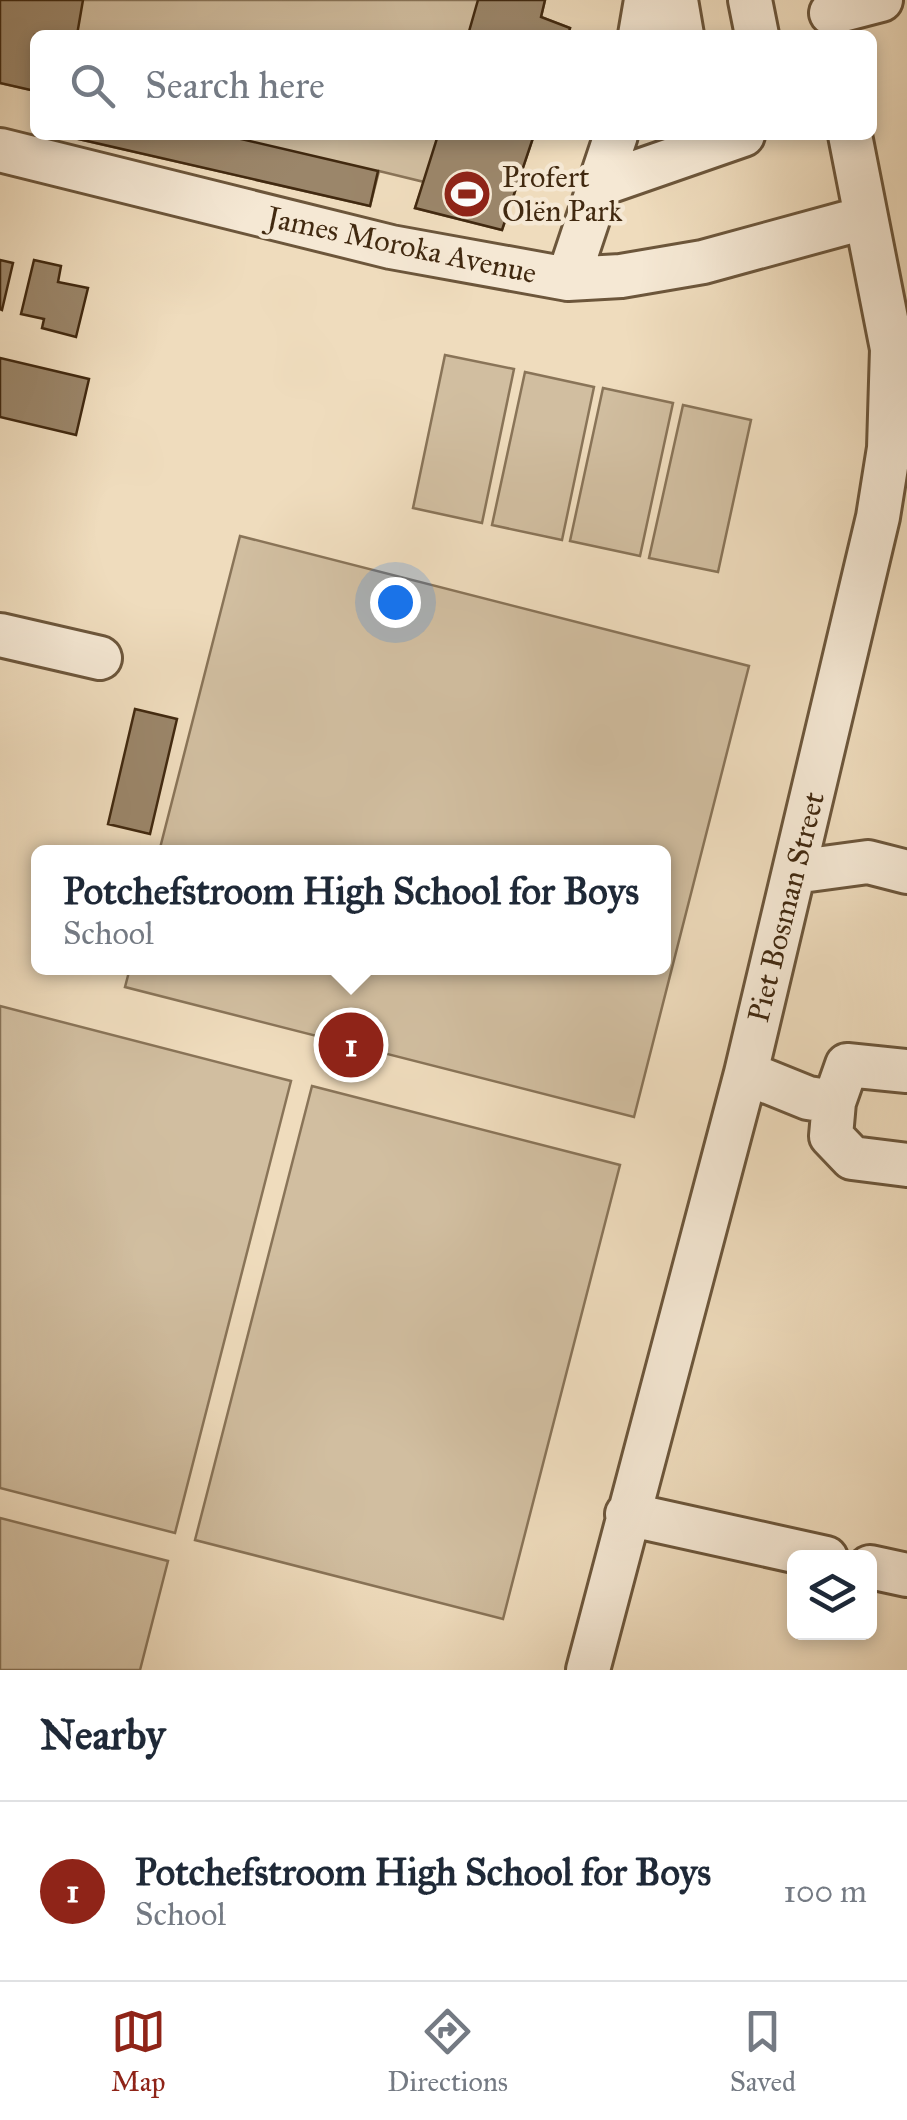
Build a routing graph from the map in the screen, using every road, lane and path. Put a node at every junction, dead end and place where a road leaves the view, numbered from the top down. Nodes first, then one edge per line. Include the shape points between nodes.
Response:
1 (646, 0) edge
2 (676, 0) edge
3 (750, 0) edge
4 (881, 0) edge
5 (831, 16) edge
6 (641, 30) edge
7 (681, 30) edge
8 (756, 30) edge
9 (614, 140) edge
10 (851, 140) edge
11 (700, 142) edge
12 (0, 150) edge
13 (599, 185) junction
14 (864, 218) junction
15 (568, 279) junction
16 (0, 635) edge
17 (100, 658) dead end
18 (794, 872) junction
19 (907, 872) edge
20 (907, 1071) edge
21 (746, 1073) junction
22 (834, 1102) junction
23 (907, 1165) edge
24 (628, 1514) junction
25 (790, 1550) edge
26 (877, 1569) edge
27 (907, 1576) edge
28 (588, 1670) edge

1 - 6 street
2 - 7 street
3 - 8 street
4 - 5 street
9 - 13 street
10 - 14 street, Piet Bosman Street
11 - 13 street
12 - 15 street, James Moroka Avenue via 391,247
13 - 15 street
14 - 15 street, James Moroka Avenue via 702,262
14 - 18 street, Piet Bosman Street via 892,349 890,448
16 - 17 street
18 - 19 street via 868,862
18 - 21 street, Piet Bosman Street
20 - 22 street via 847,1065
21 - 22 street
21 - 24 street, Piet Bosman Street
22 - 23 street via 831,1136 852,1158
24 - 25 street
24 - 28 street, Piet Bosman Street
26 - 27 street

